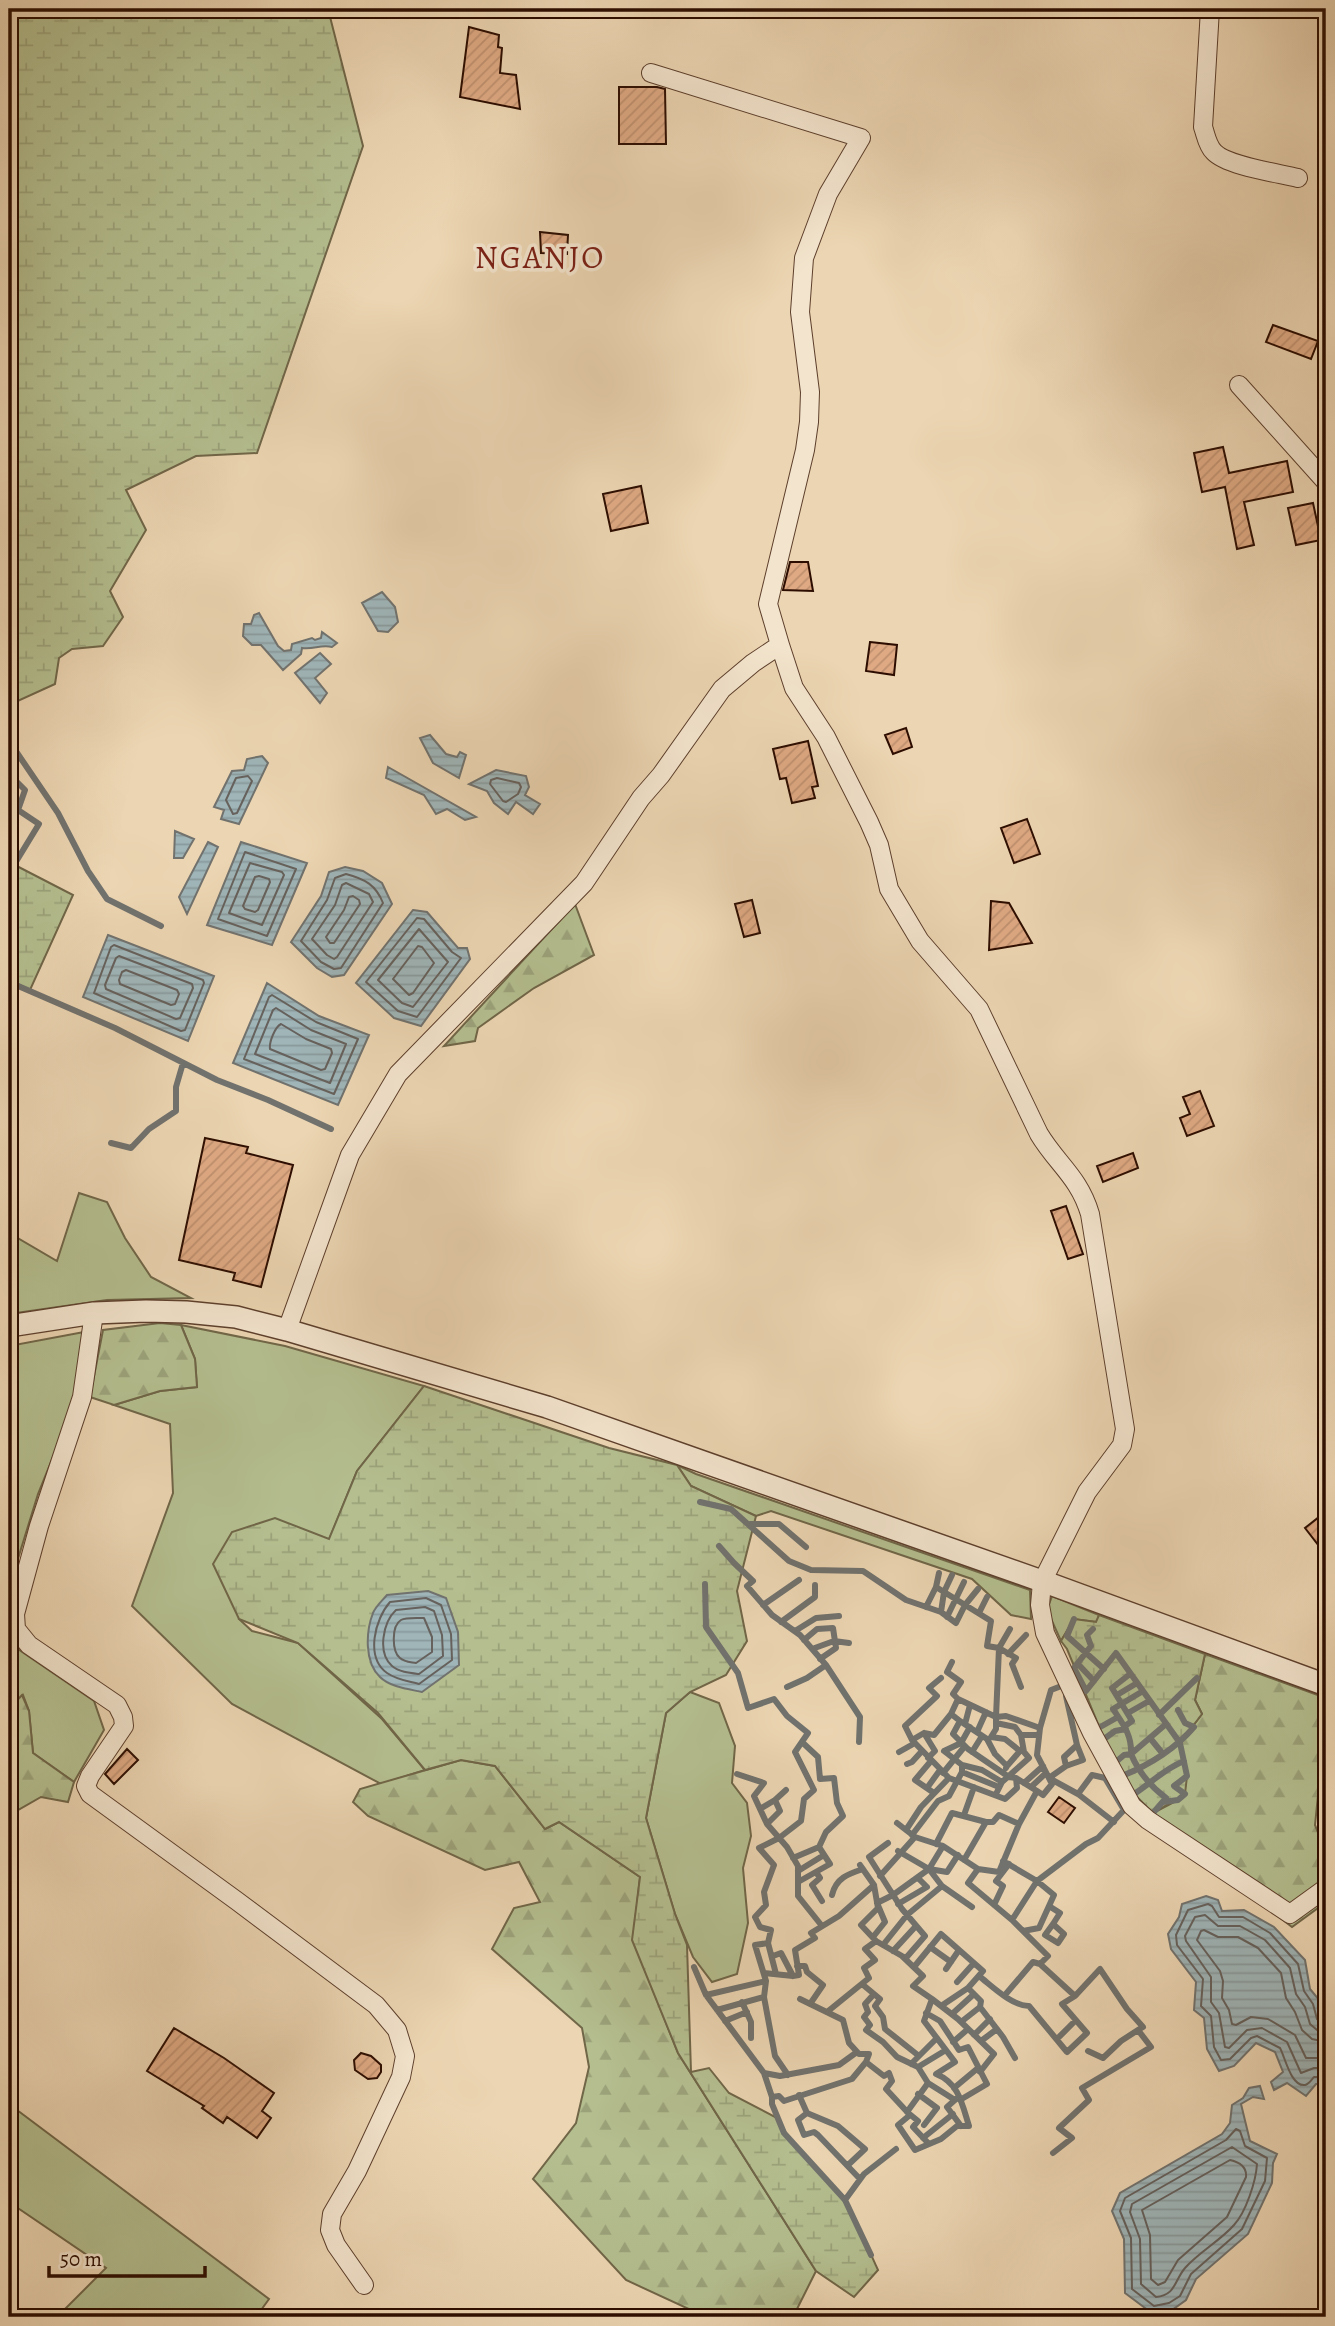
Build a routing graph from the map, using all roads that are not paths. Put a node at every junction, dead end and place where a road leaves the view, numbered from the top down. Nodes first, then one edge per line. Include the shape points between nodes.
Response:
1 (1210, 9) edge
2 (651, 73) dead end
3 (1298, 178) dead end
4 (1239, 384) dead end
5 (1326, 482) edge
6 (780, 645) junction
7 (94, 1313) junction
8 (9, 1326) edge
9 (287, 1330) junction
10 (1042, 1582) junction
11 (1326, 1685) edge
12 (1326, 1888) edge
13 (364, 2285) dead end

1 - 3 street via 1203,127 1208,143 1215,154 1231,161
2 - 6 street via 861,138 828,194 804,258 800,312 809,422 768,604
4 - 5 street
6 - 9 street via 722,689 584,883 398,1074 351,1155
6 - 10 street via 794,688 826,737 869,822 889,889 920,941 979,1009 1039,1134 1072,1174 1090,1214 1125,1439 1087,1492
7 - 8 street
7 - 9 street via 186,1312 236,1317
7 - 13 street via 82,1397 39,1526 15,1614 16,1629 29,1644 117,1705 123,1717 124,1726 90,1776 86,1786 90,1794 376,2005 397,2030 405,2056 401,2077 332,2214 330,2230 336,2245
9 - 10 street via 547,1407
10 - 11 street
10 - 12 street via 1045,1633 1132,1806 1290,1914

